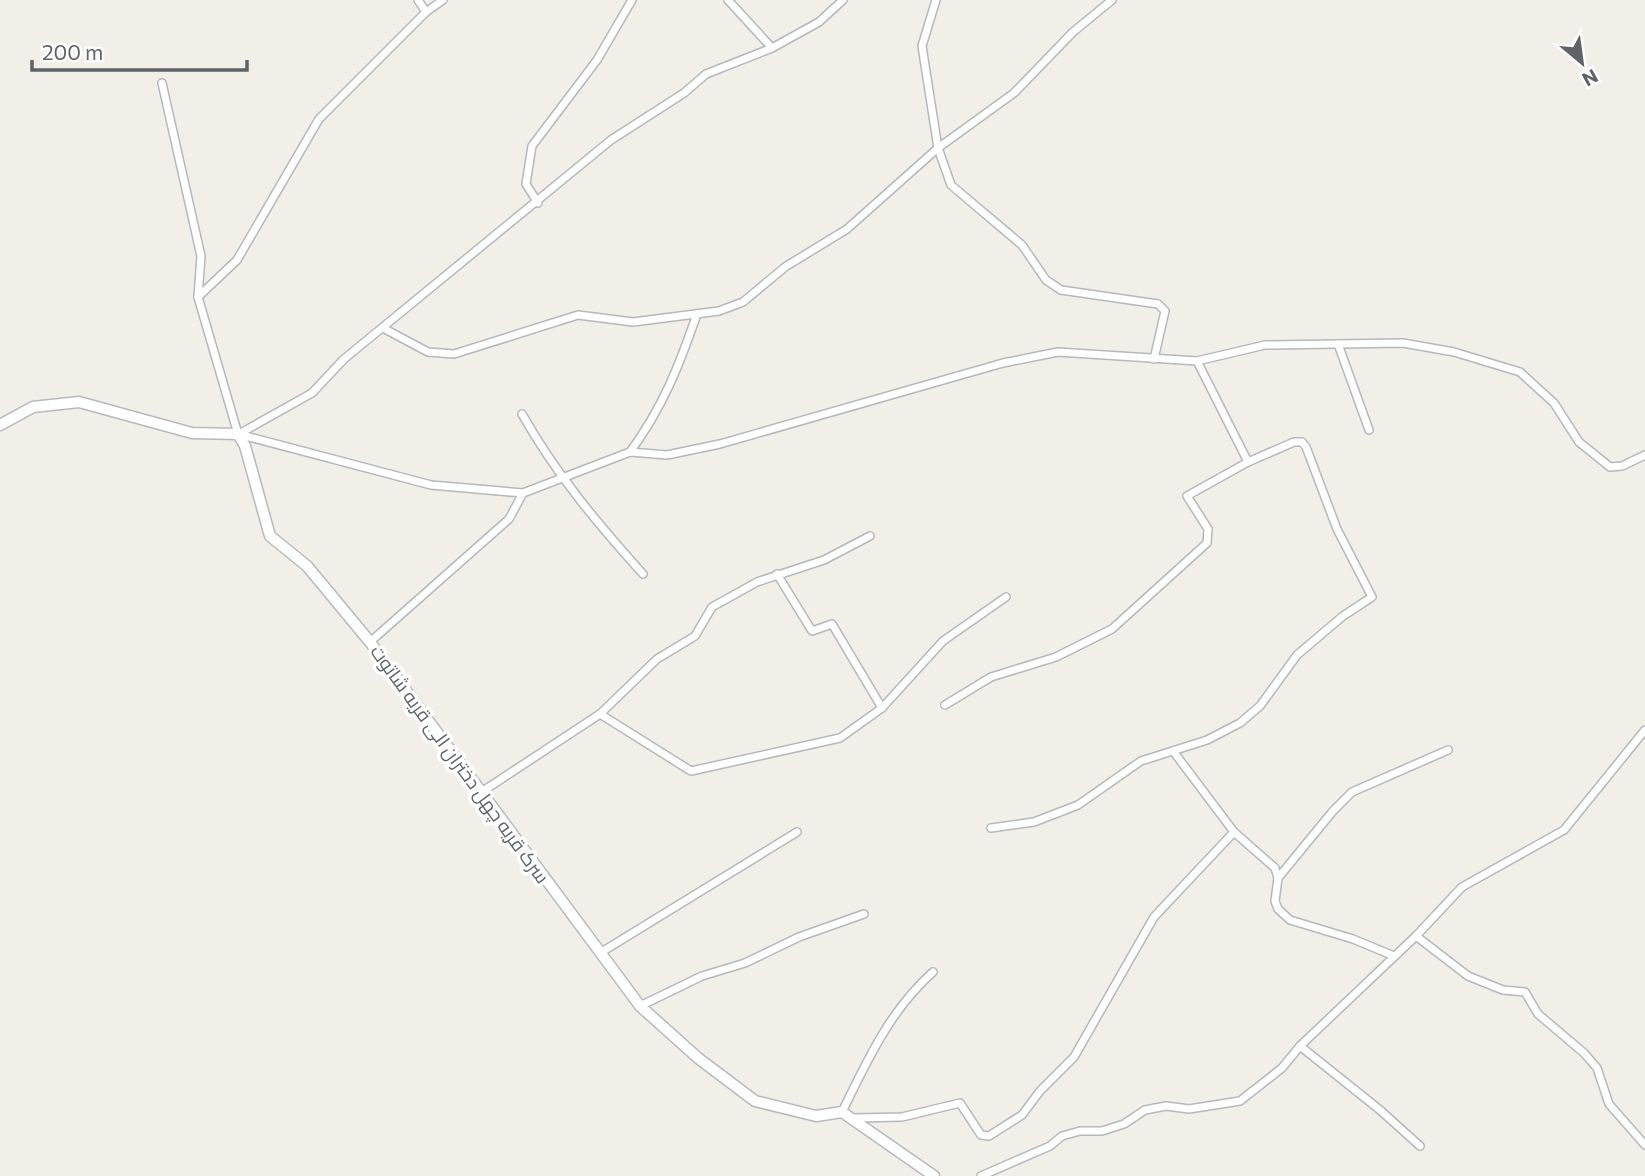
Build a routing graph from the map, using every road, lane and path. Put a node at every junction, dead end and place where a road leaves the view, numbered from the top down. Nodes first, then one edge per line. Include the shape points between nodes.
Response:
1 (418, 0) edge
2 (427, 0) edge
3 (443, 0) edge
4 (632, 0) edge
5 (727, 0) edge
6 (843, 0) edge
7 (936, 0) edge
8 (1112, 0) edge
9 (426, 12) junction
10 (772, 48) junction
11 (162, 83) dead end
12 (939, 148) junction
13 (538, 203) junction
14 (198, 297) junction
15 (697, 314) junction
16 (383, 328) junction
17 (1338, 344) junction
18 (1154, 359) junction
19 (1196, 362) junction
20 (522, 414) dead end
21 (0, 425) edge
22 (1369, 430) dead end
23 (238, 434) junction
24 (630, 452) junction
25 (1645, 455) edge
26 (1248, 462) junction
27 (561, 478) junction
28 (523, 493) junction
29 (870, 536) dead end
30 (643, 574) dead end
31 (777, 575) junction
32 (1006, 597) dead end
33 (370, 642) junction
34 (944, 705) dead end
35 (882, 708) junction
36 (600, 714) junction
37 (1645, 730) edge
38 (1448, 750) dead end
39 (1173, 751) junction
40 (483, 791) junction
41 (991, 828) dead end
42 (797, 832) dead end
43 (1234, 832) junction
44 (1278, 878) junction
45 (864, 914) dead end
46 (1416, 936) junction
47 (600, 953) junction
48 (1394, 956) junction
49 (933, 972) dead end
50 (640, 1006) junction
51 (1300, 1046) junction
52 (842, 1112) junction
53 (855, 1118) junction
54 (1645, 1145) edge
55 (1420, 1146) dead end
56 (934, 1176) edge
57 (981, 1176) edge

1 - 9 street
2 - 9 street
3 - 9 street
4 - 13 street via 597,60 532,146 526,184
5 - 10 street
6 - 10 street via 819,22
7 - 12 street via 922,46
8 - 12 street via 1073,32 1014,93
9 - 14 street via 319,119 237,260
10 - 13 street via 706,74 576,167
11 - 14 street via 201,256
12 - 15 street via 847,229 785,267 743,302
12 - 18 street via 951,185 1022,245 1046,281 1080,294 1158,304 1165,311 1165,320
13 - 16 street
14 - 23 street
15 - 16 street via 633,322 578,315 454,354 428,352
15 - 24 street via 674,382
16 - 23 street via 312,393
17 - 19 street via 1265,345
17 - 22 street
17 - 25 street via 1403,343 1454,352 1520,372 1554,403 1579,442 1610,467
18 - 19 street
18 - 24 street via 1058,352 965,373 720,444 667,455
19 - 26 street
20 - 27 street
21 - 23 street via 33,407 79,402 192,433
23 - 28 street via 431,485
23 - 33 street, سرک قریه چهل دختران الی قریه شاتوت via 270,536 307,566
24 - 27 street
26 - 34 street via 1187,496 1208,529 1207,543 1112,629 1056,657 991,677
26 - 39 street via 1302,442 1337,529 1373,597 1297,655 1259,706 1240,723
27 - 28 street
27 - 30 street
28 - 33 street via 509,519
29 - 31 street
31 - 35 street via 812,631 832,624
31 - 36 street via 712,607 695,636 657,659
32 - 35 street via 943,641
33 - 40 street, سرک قریه چهل دختران الی قریه شاتوت
35 - 36 street via 840,738 691,771
36 - 40 street
37 - 46 street via 1564,830 1462,887
38 - 44 street via 1352,792
39 - 41 street via 1141,761 1078,805 1034,822
39 - 43 street
40 - 47 street, سرک قریه چهل دختران الی قریه شاتوت
42 - 47 street
43 - 44 street via 1268,859
43 - 53 street via 1154,916 1073,1057 1022,1115 989,1136 975,1129 960,1103 902,1117
44 - 48 street via 1275,901 1290,920
45 - 50 street via 702,976
46 - 48 street
46 - 54 street via 1468,976 1503,990 1525,992 1538,1014 1597,1068 1609,1104
47 - 50 street, سرک قریه چهل دختران الی قریه شاتوت
48 - 51 street
49 - 52 street via 908,994 871,1052
50 - 52 street, سرک قریه چهل دختران الی قریه شاتوت via 755,1101 816,1116
51 - 55 street
51 - 57 street via 1282,1068 1240,1101 1145,1110 1113,1128 1062,1136 1050,1146
52 - 53 street, سرک قریه چهل دختران الی قریه شاتوت
53 - 56 street, سرک قریه چهل دختران الی قریه شاتوت

